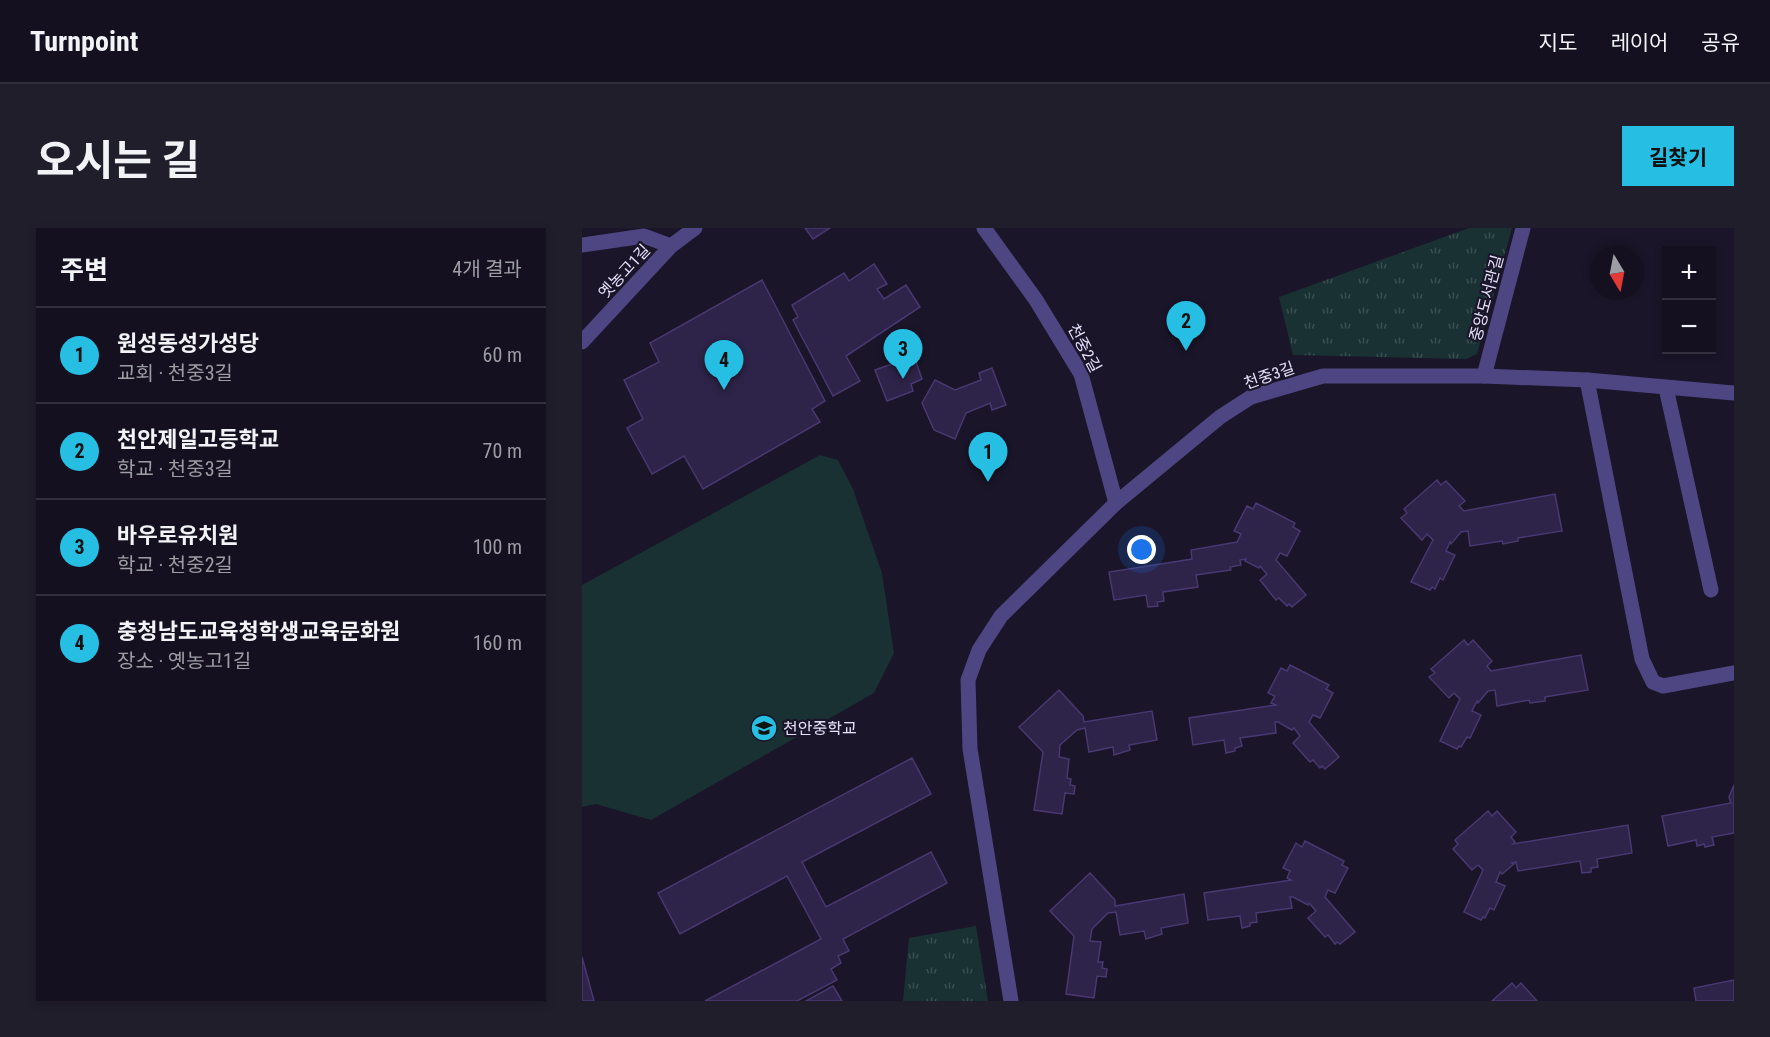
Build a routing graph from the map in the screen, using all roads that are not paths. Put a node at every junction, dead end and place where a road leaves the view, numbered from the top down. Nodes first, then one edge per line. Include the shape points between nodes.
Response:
1 (695, 228) edge
2 (984, 228) edge
3 (1523, 228) edge
4 (582, 245) edge
5 (671, 246) junction
6 (582, 342) edge
7 (1484, 376) junction
8 (1587, 380) junction
9 (1666, 388) junction
10 (1734, 393) edge
11 (1116, 504) junction
12 (1712, 590) dead end
13 (1734, 674) edge
14 (1011, 1001) edge

1 - 5 street, 옛농고1길
2 - 11 street, 천중2길 via 1036,300 1081,374
3 - 7 street, 중앙도서관길
4 - 5 street via 644,236
5 - 6 street, 옛농고1길
7 - 8 street, 천중3길
7 - 11 street, 천중3길 via 1323,376 1251,397 1220,417
8 - 9 street, 천중3길
8 - 13 street via 1642,659 1653,682 1663,686
9 - 10 street, 천중3길
9 - 12 street
11 - 14 street, 천중3길 via 1001,616 979,650 968,680 970,749

